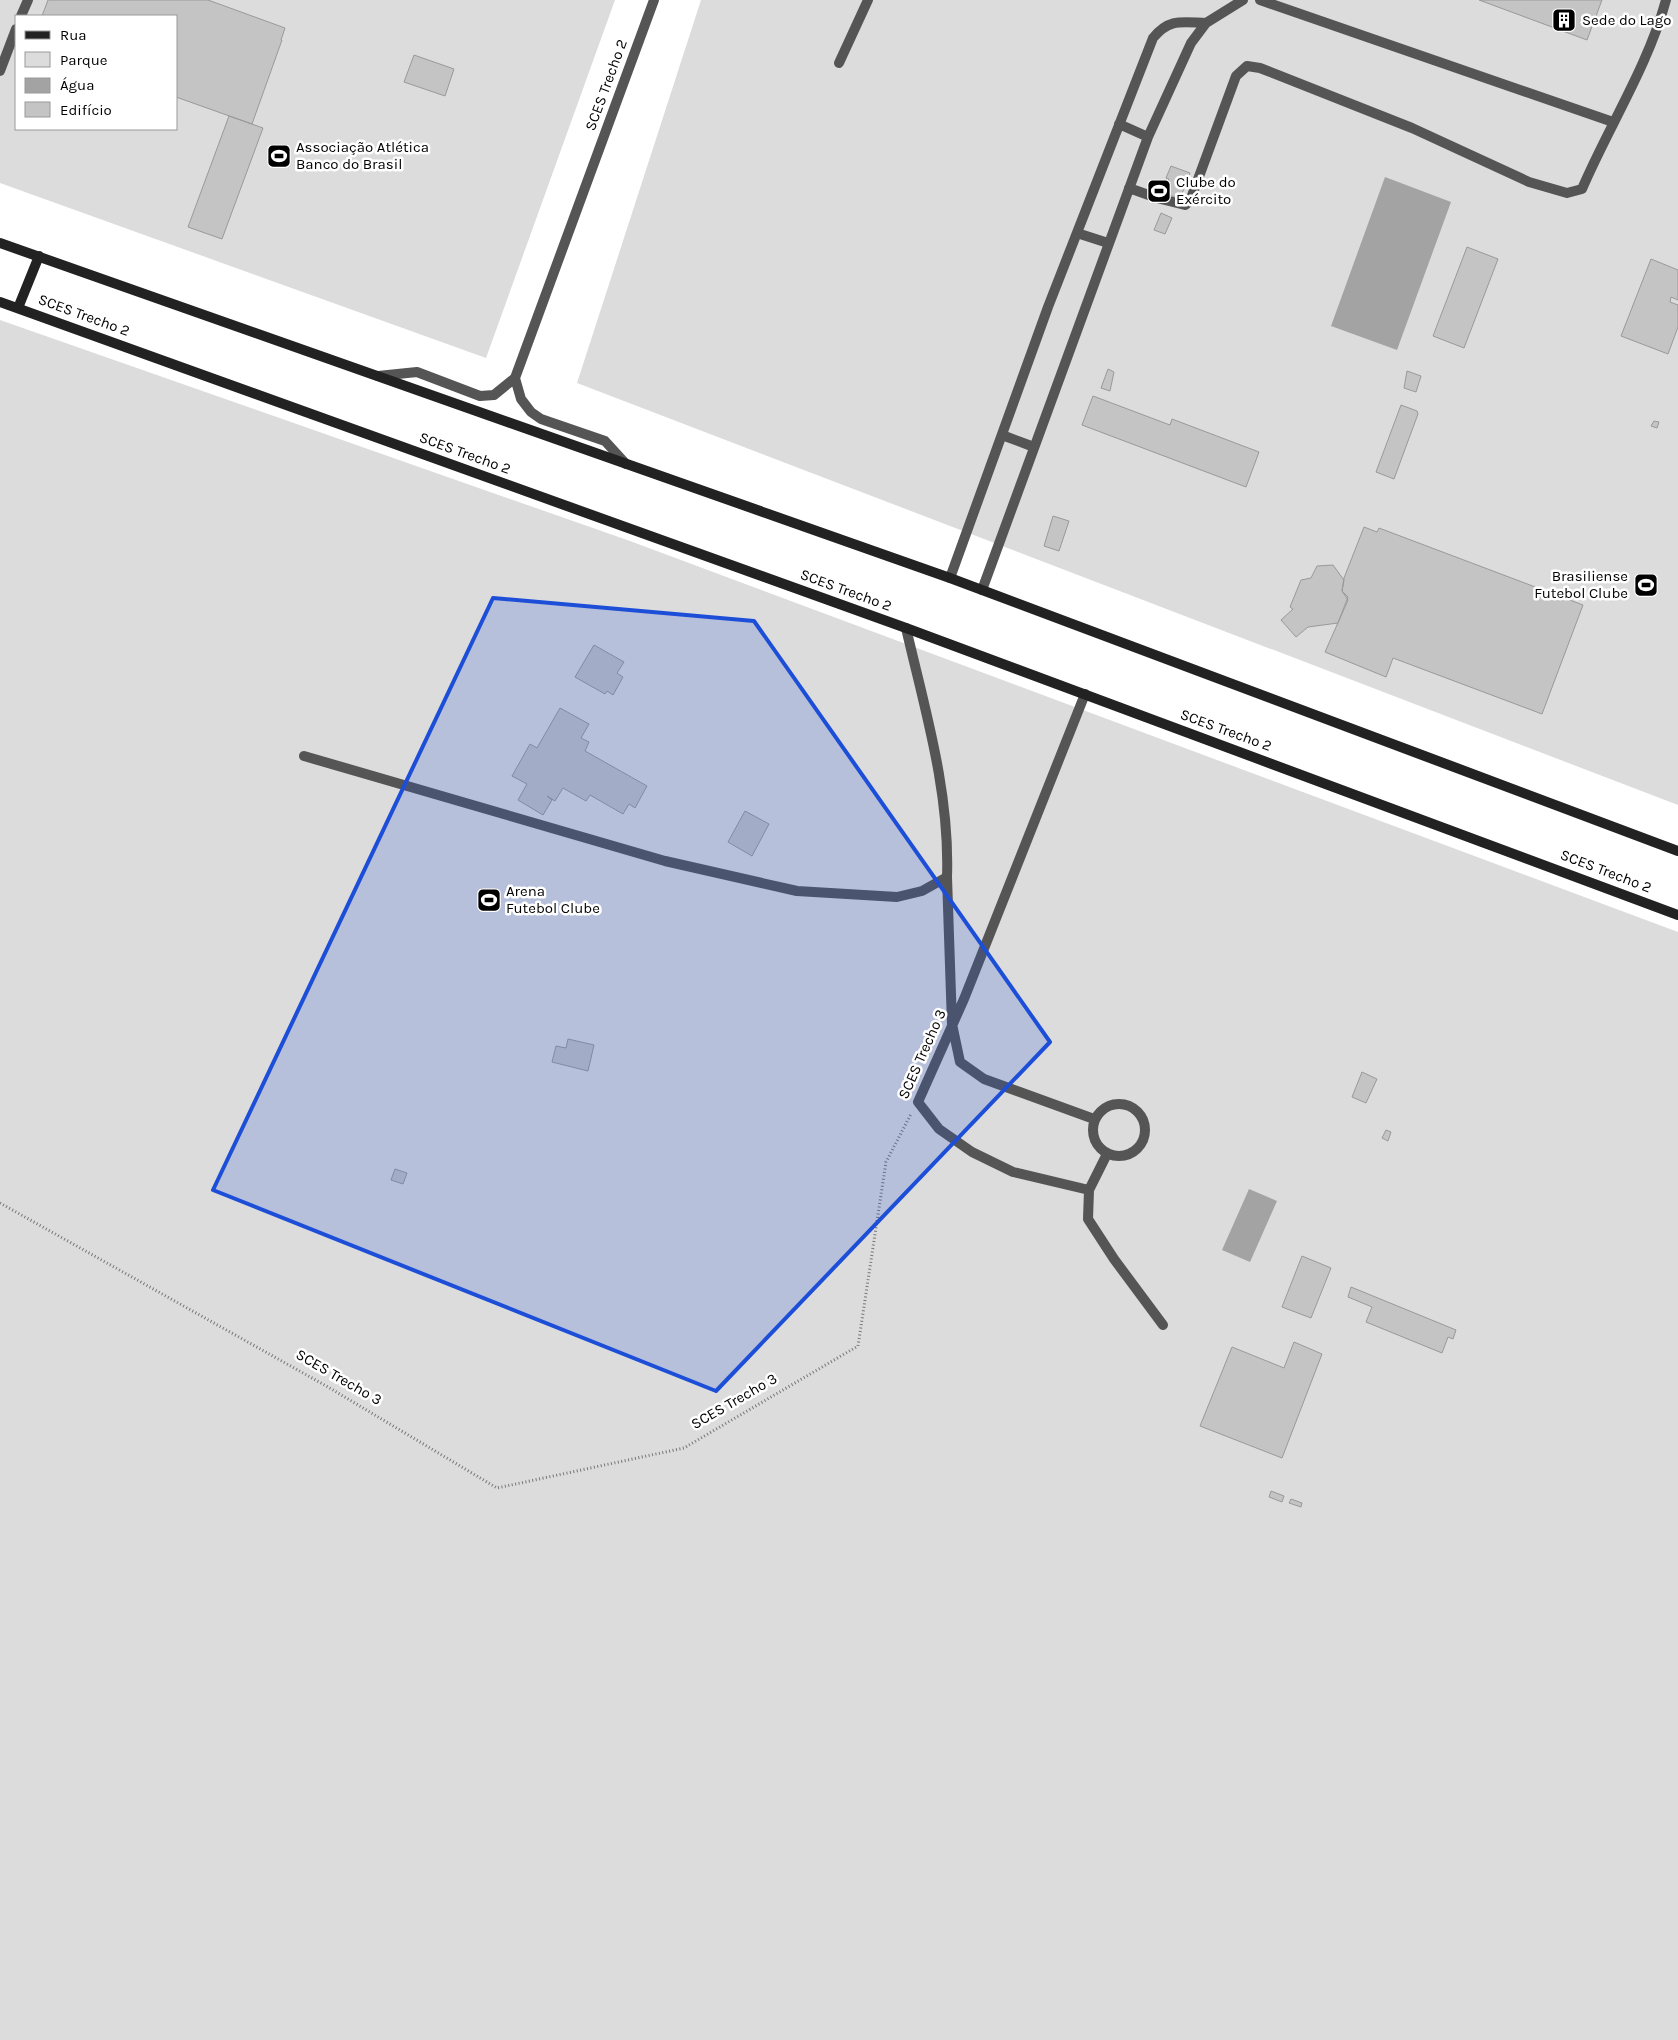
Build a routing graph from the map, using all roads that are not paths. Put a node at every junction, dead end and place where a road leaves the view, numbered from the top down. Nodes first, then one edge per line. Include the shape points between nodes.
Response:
1 (28, 0) edge
2 (654, 0) edge
3 (868, 0) edge
4 (1243, 0) edge
5 (1260, 0) edge
6 (1666, 0) edge
7 (21, 15) edge
8 (1206, 23) junction
9 (15, 32) edge
10 (839, 63) dead end
11 (0, 71) edge
12 (1613, 122) junction
13 (1119, 124) junction
14 (1148, 137) junction
15 (1129, 188) junction
16 (1077, 233) junction
17 (0, 243) edge
18 (1108, 243) junction
19 (39, 256) junction
20 (0, 302) edge
21 (18, 308) junction
22 (378, 376) junction
23 (515, 378) junction
24 (1002, 436) junction
25 (1034, 447) junction
26 (626, 464) junction
27 (950, 578) junction
28 (982, 590) junction
29 (906, 628) junction
30 (1085, 694) junction
31 (304, 756) dead end
32 (1678, 851) edge
33 (948, 877) junction
34 (1678, 915) edge
35 (952, 1024) junction
36 (1094, 1118) junction
37 (1107, 1154) junction
38 (1089, 1190) junction
39 (1163, 1325) dead end

1 - 7 lane
2 - 23 lane, SCES Trecho 2
3 - 10 lane
4 - 8 lane
5 - 12 lane
6 - 12 lane via 1659,23
8 - 13 lane via 1173,24 1160,29 1153,38
8 - 14 lane via 1191,43
9 - 11 lane
12 - 15 lane via 1582,189 1567,193 1529,182 1412,128 1248,66 1236,76 1190,201 1185,205
13 - 14 lane
13 - 16 lane
14 - 15 lane
15 - 18 lane
16 - 18 lane
16 - 24 lane
17 - 19 main road
18 - 25 lane
19 - 21 main road
19 - 22 main road
20 - 21 main road, SCES Trecho 2
21 - 29 main road, SCES Trecho 2
22 - 23 lane via 417,372 480,396 494,395
22 - 26 main road
23 - 26 lane via 521,399 531,412 541,419 605,441
24 - 25 lane
24 - 27 lane
25 - 28 lane
26 - 27 main road
27 - 28 main road
28 - 32 main road
29 - 30 main road, SCES Trecho 2
29 - 33 lane via 937,760
30 - 34 main road, SCES Trecho 2
30 - 35 lane, SCES Trecho 3
31 - 33 lane via 665,861 797,891 897,897 922,891
33 - 35 lane
35 - 36 lane via 960,1062 984,1078
35 - 38 lane, SCES Trecho 3 via 918,1102 939,1129 972,1152 1013,1172
36 - 37 lane via 1094,1139
36 - 37 lane via 1100,1110 1120,1103 1138,1112 1144,1121 1143,1141 1137,1149 1128,1155
37 - 38 lane
38 - 39 lane via 1088,1219

